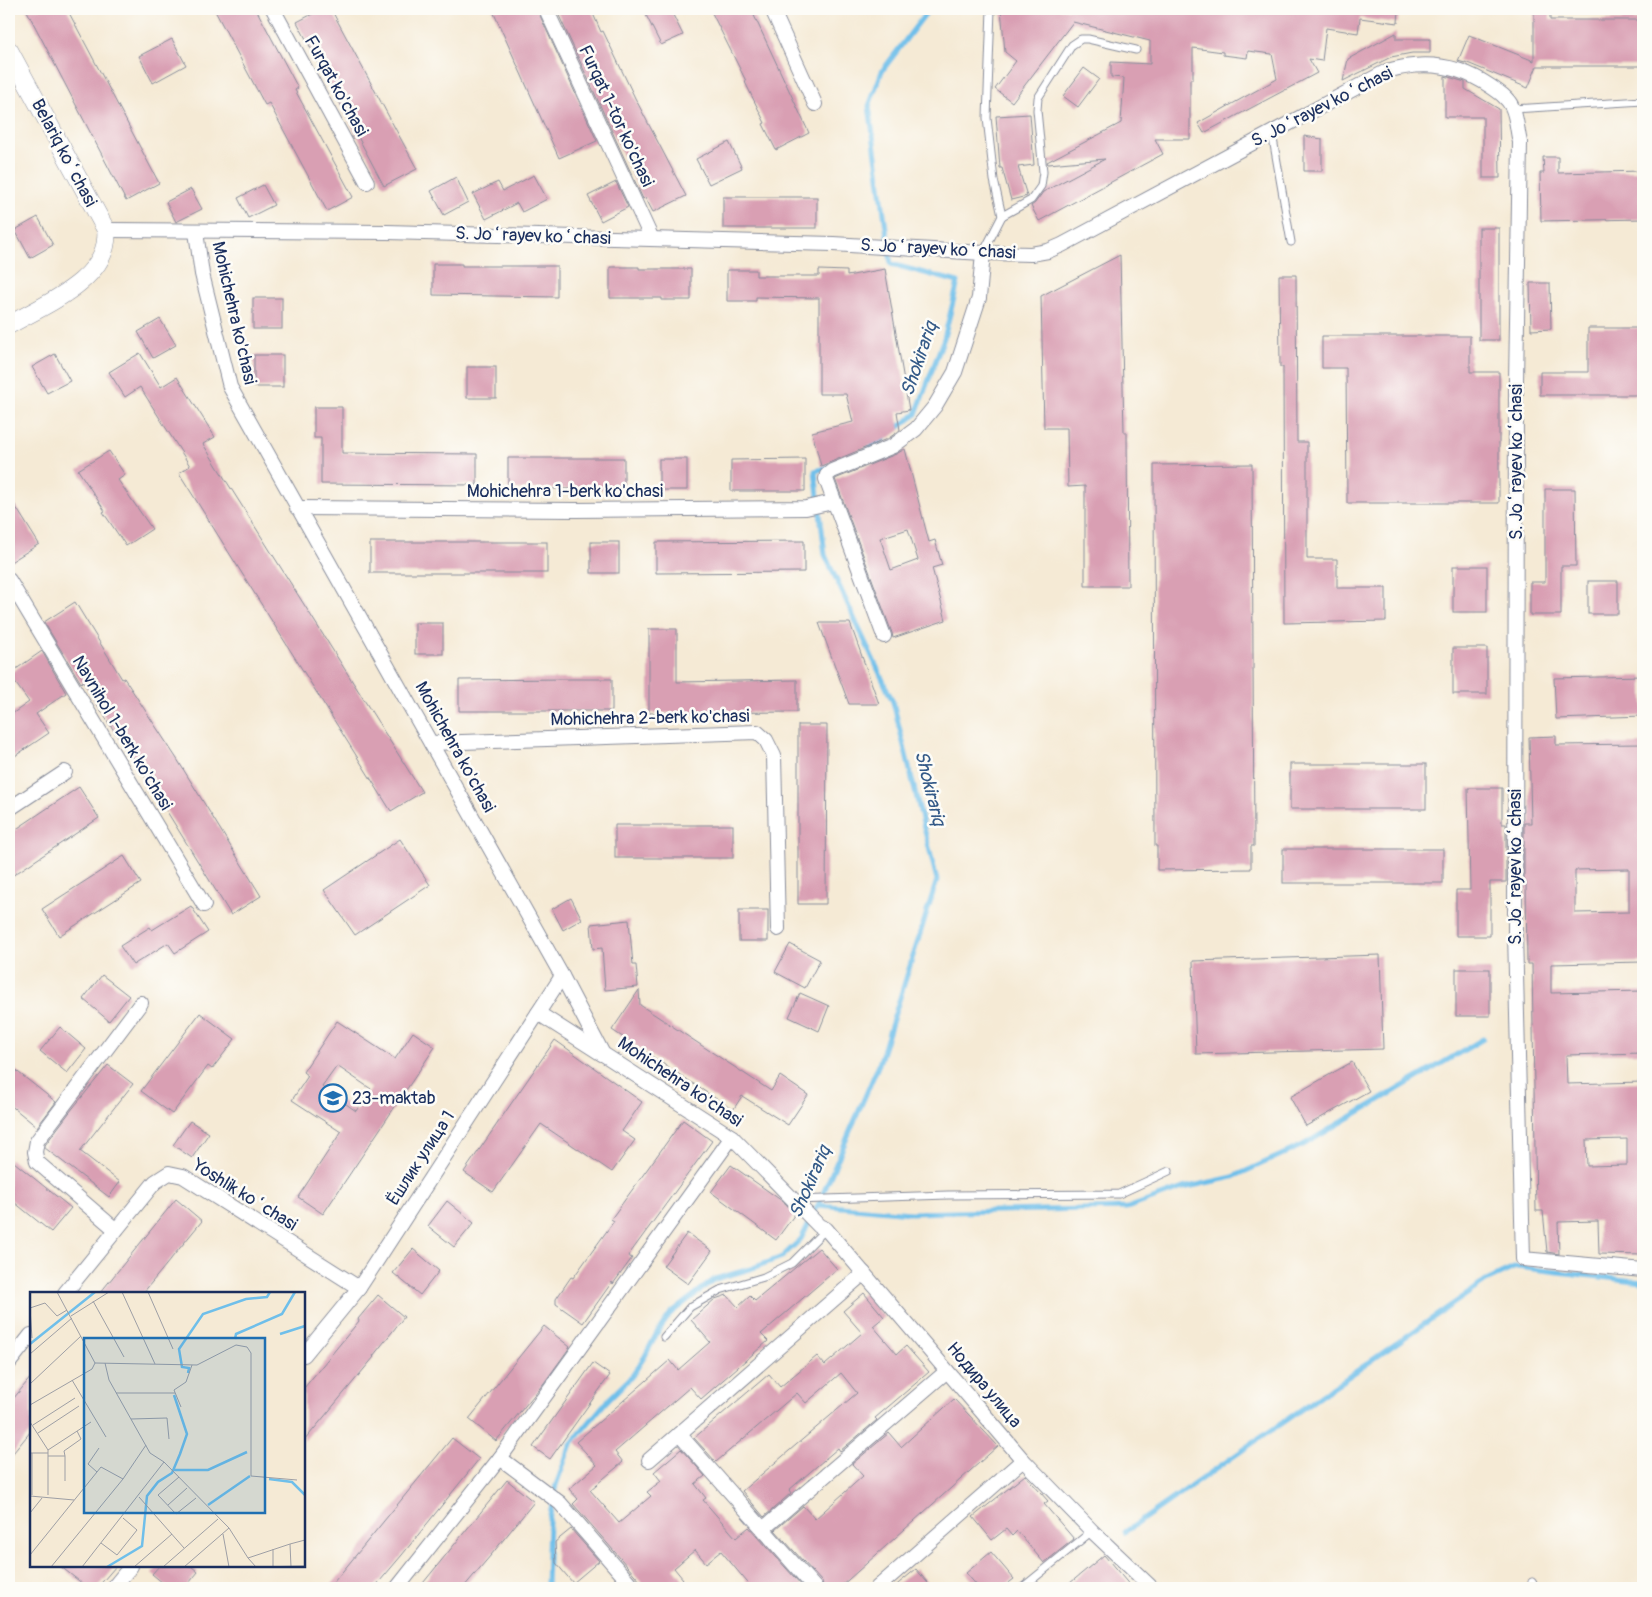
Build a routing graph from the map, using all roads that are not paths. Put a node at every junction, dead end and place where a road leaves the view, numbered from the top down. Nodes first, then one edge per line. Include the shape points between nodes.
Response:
1 (273, 9) edge
2 (546, 9) edge
3 (772, 9) edge
4 (991, 9) edge
5 (9, 50) edge
6 (1136, 50) dead end
7 (1643, 101) edge
8 (815, 104) dead end
9 (1513, 109) junction
10 (1272, 133) junction
11 (367, 182) dead end
12 (1002, 216) junction
13 (106, 230) junction
14 (196, 232) junction
15 (652, 239) junction
16 (1291, 242) dead end
17 (983, 253) junction
18 (9, 326) edge
19 (833, 502) junction
20 (297, 508) junction
21 (9, 580) edge
22 (884, 636) dead end
23 (431, 743) junction
24 (65, 772) dead end
25 (9, 809) edge
26 (204, 905) dead end
27 (778, 929) dead end
28 (562, 976) junction
29 (141, 1003) dead end
30 (538, 1013) junction
31 (602, 1054) junction
32 (732, 1137) junction
33 (1169, 1171) dead end
34 (794, 1200) junction
35 (822, 1227) junction
36 (116, 1230) junction
37 (1643, 1270) edge
38 (864, 1273) junction
39 (359, 1288) junction
40 (66, 1292) edge
41 (30, 1336) edge
42 (664, 1337) dead end
43 (305, 1354) edge
44 (9, 1362) edge
45 (947, 1371) junction
46 (679, 1434) junction
47 (500, 1458) junction
48 (649, 1460) dead end
49 (1023, 1460) junction
50 (763, 1529) junction
51 (1092, 1531) junction
52 (130, 1567) edge
53 (112, 1588) edge
54 (397, 1588) edge
55 (634, 1588) edge
56 (816, 1588) edge
57 (877, 1588) edge
58 (1022, 1588) edge
59 (1152, 1588) edge

1 - 11 street, Furqat ko'chasi
2 - 15 street, Furqat 1-tor ko'chasi
3 - 8 street
4 - 12 lane via 988,118 994,180
5 - 13 street, Belariq koʻchasi
6 - 12 lane via 1088,39 1072,45 1038,98 1041,186 1031,200
7 - 9 lane
9 - 10 street, S. Joʻrayev koʻchasi via 1506,98 1472,76 1439,65 1420,64 1374,77
9 - 37 street, S. Joʻrayev koʻchasi via 1520,142 1515,933 1523,1259
10 - 16 lane
10 - 17 street, S. Joʻrayev koʻchasi via 1048,251
12 - 17 lane
13 - 14 street, S. Joʻrayev koʻchasi
13 - 18 street via 102,256 87,276 73,288
14 - 15 street, S. Joʻrayev koʻchasi via 387,232
14 - 20 street, Mohichehra ko'chasi via 202,274 230,387
15 - 17 street, S. Joʻrayev koʻchasi via 833,244
17 - 19 street via 979,298 955,372 935,406 916,429 893,446 827,475 826,484
19 - 20 street, Mohichehra 1-berk ko'chasi via 806,508
19 - 22 street
20 - 23 street, Mohichehra ko'chasi
21 - 26 street, Navnihol 1-berk ko'chasi
23 - 27 street, Mohichehra 2-berk ko'chasi via 757,732 766,740 774,756
23 - 28 street, Mohichehra ko'chasi
24 - 25 street
28 - 30 street, Ёшлик улица 1
28 - 31 street, Mohichehra ko'chasi
29 - 36 street via 37,1141 35,1152 37,1162
30 - 31 street
30 - 39 street, Ёшлик улица 1
31 - 32 street, Mohichehra ko'chasi
32 - 34 street, Mohichehra ko'chasi
32 - 47 street
33 - 34 lane via 1119,1194
34 - 35 street, Нодира улица
35 - 38 street, Нодира улица
35 - 42 lane via 792,1263 764,1277 720,1290 690,1307
36 - 39 street, Yoshlik koʻchasi via 155,1182 169,1173 183,1176
36 - 40 street, Yoshlik koʻchasi
38 - 45 street, Нодира улица
38 - 46 street
39 - 43 street, Ёшлик улица 1
41 - 44 street
45 - 49 street, Нодира улица
45 - 50 street
46 - 48 street
46 - 50 street
47 - 54 street
47 - 55 street via 560,1503
49 - 51 street, Нодира улица
49 - 57 street
50 - 56 street
51 - 58 lane
51 - 59 street, Нодира улица
52 - 53 street

